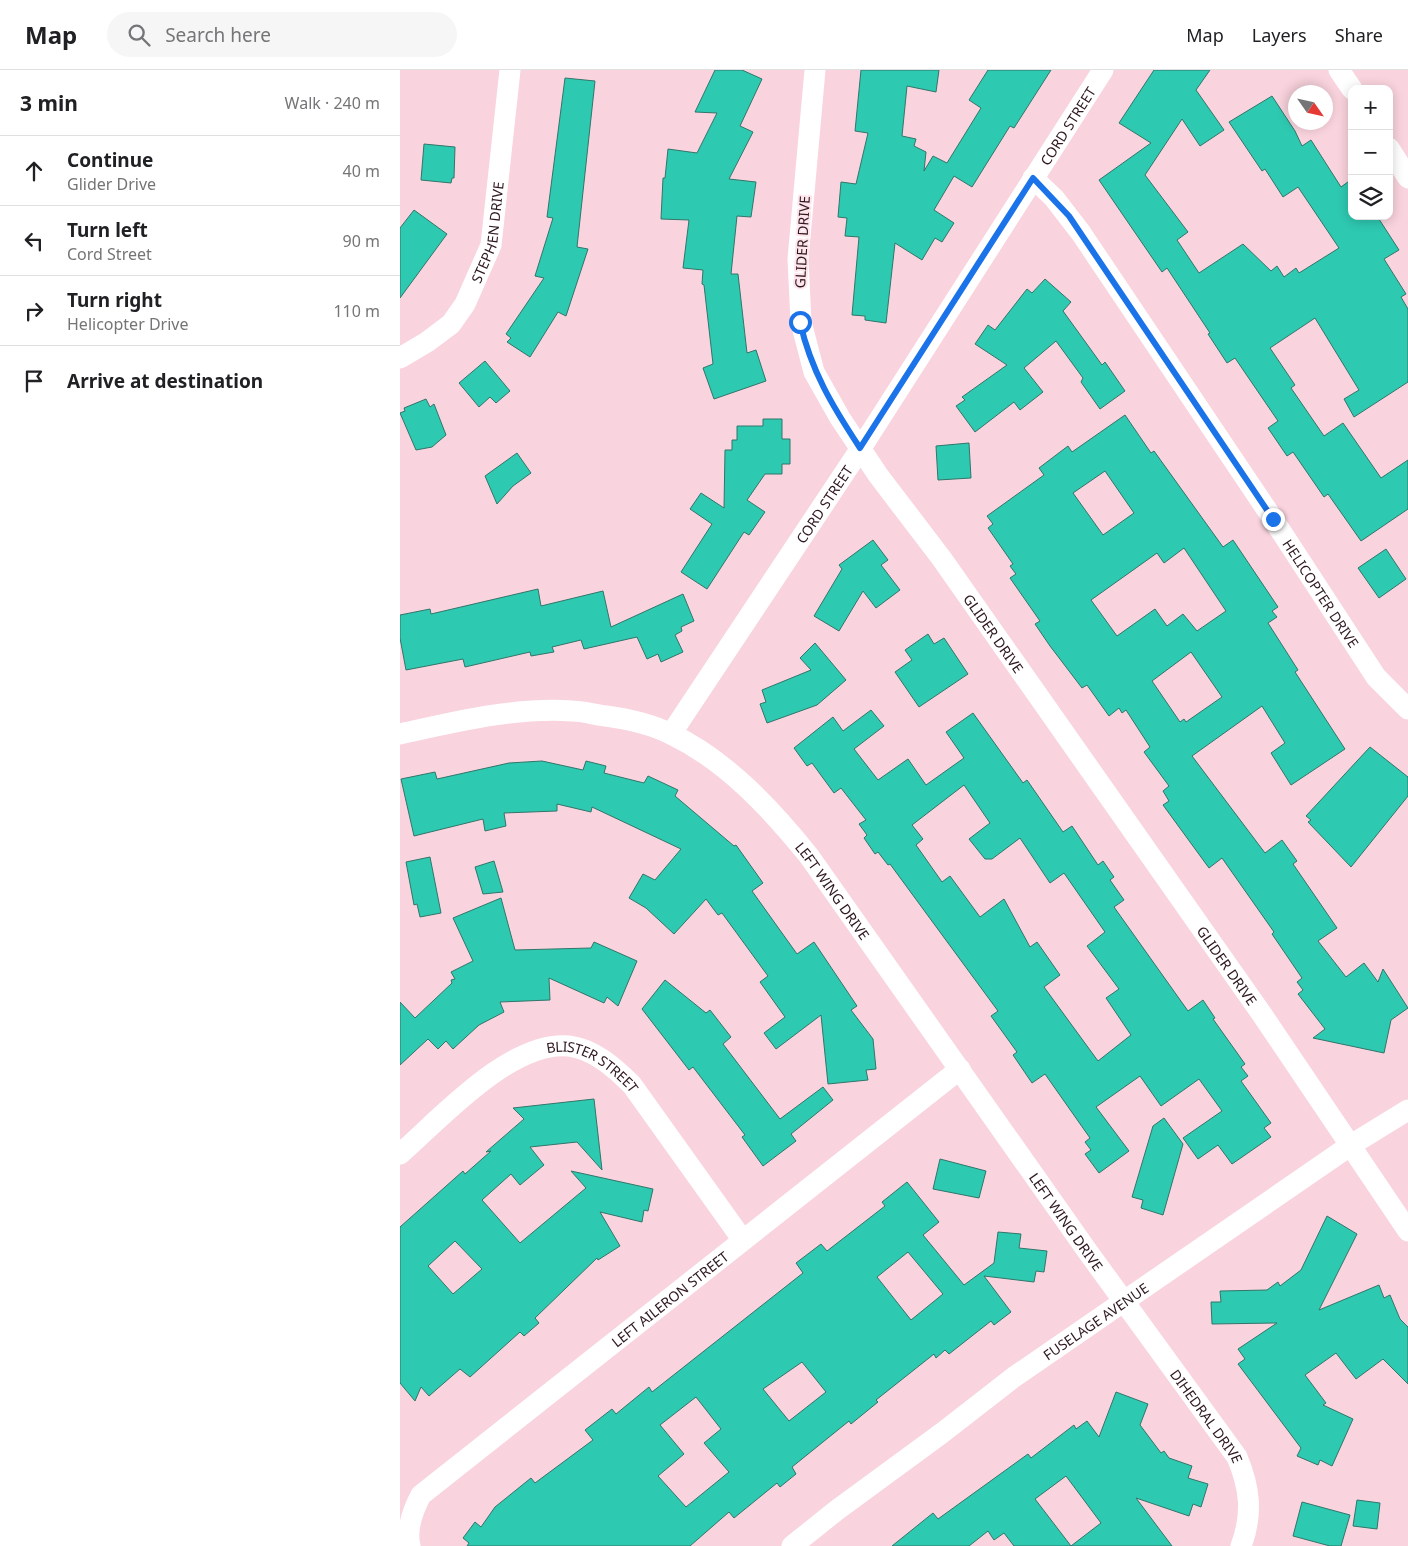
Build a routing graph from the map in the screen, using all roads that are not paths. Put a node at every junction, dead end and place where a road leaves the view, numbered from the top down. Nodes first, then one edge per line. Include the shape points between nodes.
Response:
1 (510, 70) edge
2 (816, 70) edge
3 (1104, 70) edge
4 (1339, 70) edge
5 (1349, 85) edge
6 (1393, 154) edge
7 (1033, 178) junction
8 (1408, 178) edge
9 (400, 358) edge
10 (860, 448) junction
11 (1408, 709) edge
12 (400, 734) edge
13 (672, 734) junction
14 (960, 1069) junction
15 (1408, 1110) edge
16 (1351, 1145) junction
17 (400, 1154) edge
18 (1408, 1231) edge
19 (742, 1239) junction
20 (1124, 1300) junction
21 (410, 1546) edge
22 (792, 1546) edge
23 (1241, 1546) edge

1 - 9 street, STEPHEN DRIVE via 491,245 478,279 451,324
2 - 10 street, GLIDER DRIVE via 798,259 800,322 814,372
3 - 7 street, CORD STREET
4 - 5 street
6 - 8 street
7 - 10 street, CORD STREET
7 - 11 street, HELICOPTER DRIVE via 1054,198 1081,233 1376,677
10 - 13 street, CORD STREET
10 - 16 street, GLIDER DRIVE via 942,559
12 - 13 street, LEFT WING DRIVE via 502,715 572,710 623,719
13 - 14 street, LEFT WING DRIVE via 712,759 778,818 809,856
14 - 19 street, LEFT AILERON STREET
14 - 20 street, LEFT WING DRIVE
15 - 16 street, FUSELAGE AVENUE
16 - 18 street, GLIDER DRIVE
16 - 20 street, FUSELAGE AVENUE
17 - 19 street, BLISTER STREET via 498,1069 545,1047 569,1046 594,1054 632,1085
19 - 21 street, LEFT AILERON STREET via 421,1495 410,1524
20 - 22 street, FUSELAGE AVENUE via 1014,1377
20 - 23 street, DIHEDRAL DRIVE via 1237,1457 1245,1475 1250,1508 1248,1528

